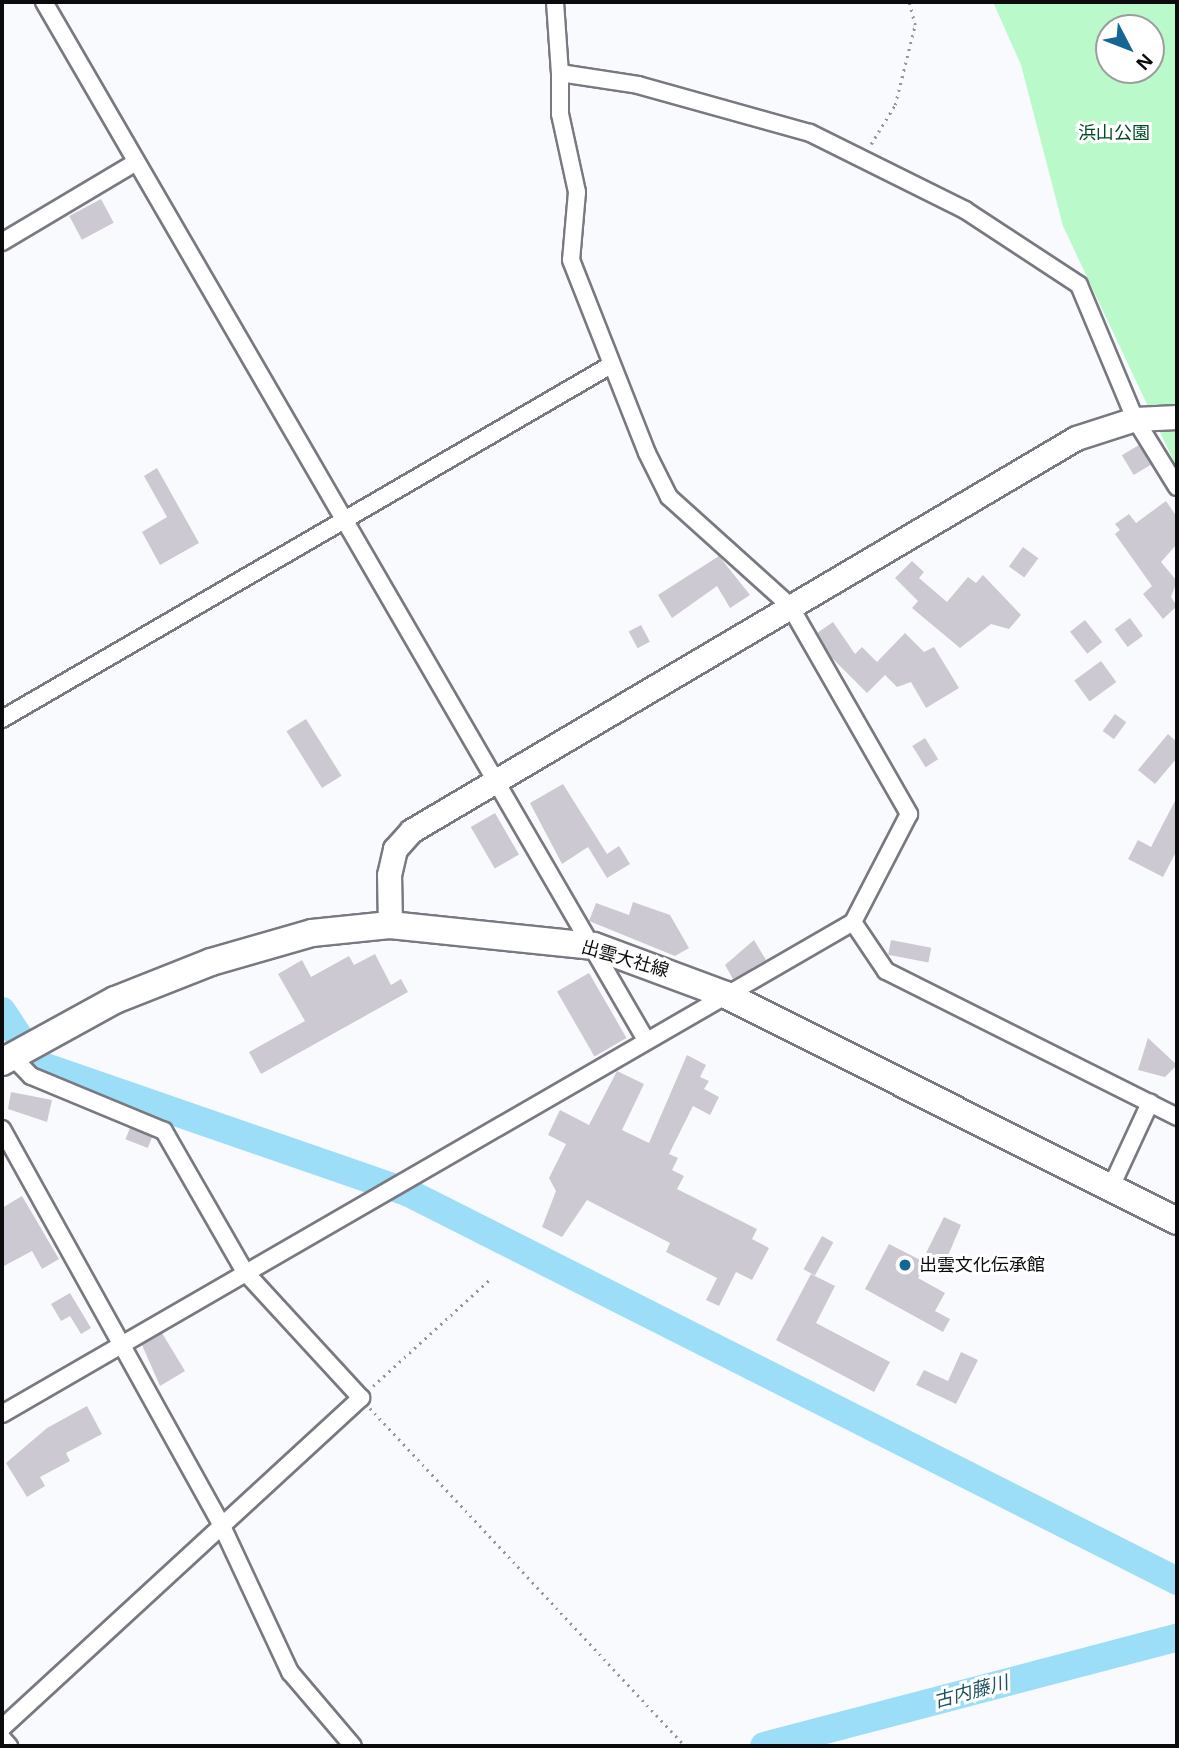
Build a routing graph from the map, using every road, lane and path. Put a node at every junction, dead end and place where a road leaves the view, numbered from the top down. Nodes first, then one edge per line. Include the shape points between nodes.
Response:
1 (44, 2) edge
2 (555, 2) edge
3 (909, 2) edge
4 (560, 73) junction
5 (862, 159) junction
6 (133, 164) junction
7 (2, 242) edge
8 (611, 365) junction
9 (1177, 417) edge
10 (1135, 419) junction
11 (1177, 488) edge
12 (346, 519) junction
13 (790, 606) junction
14 (2, 719) edge
15 (496, 779) junction
16 (853, 922) junction
17 (390, 925) junction
18 (594, 946) junction
19 (726, 995) junction
20 (646, 1040) junction
21 (10, 1057) edge
22 (1150, 1103) junction
23 (1177, 1116) edge
24 (2, 1129) edge
25 (1111, 1186) junction
26 (1177, 1221) edge
27 (246, 1272) junction
28 (489, 1280) dead end
29 (120, 1345) junction
30 (360, 1398) junction
31 (2, 1414) edge
32 (220, 1522) junction
33 (2, 1728) edge
34 (2, 1738) edge
35 (9, 1746) edge
36 (353, 1746) edge
37 (685, 1746) edge

1 - 6 street
2 - 4 street
3 - 5 path via 915,25 895,106
4 - 5 street via 638,85 810,133
4 - 8 street via 560,114 577,192 570,260
5 - 10 street via 965,210 1079,285
6 - 7 street
6 - 12 street
8 - 12 street
8 - 13 street via 669,497
9 - 10 street
10 - 11 street
10 - 13 street via 1076,438
12 - 14 street
12 - 15 street
13 - 15 street
13 - 16 street via 909,814
15 - 17 street via 411,831 395,849
15 - 18 street
16 - 19 street
16 - 22 street via 886,971
17 - 18 main road, 出雲大社線
17 - 21 main road, 出雲大社線 via 313,933 211,962 115,1000
18 - 19 main road, 出雲大社線
18 - 20 street
19 - 20 street
19 - 25 main road, 出雲大社線
20 - 27 street
21 - 27 street via 31,1076 164,1131
22 - 23 street
22 - 25 street
24 - 29 street
25 - 26 main road, 出雲大社線
27 - 29 street
27 - 30 street
28 - 30 path
29 - 31 street
29 - 32 street
30 - 32 street
30 - 37 path
32 - 33 street
32 - 36 street via 290,1672
34 - 35 street

